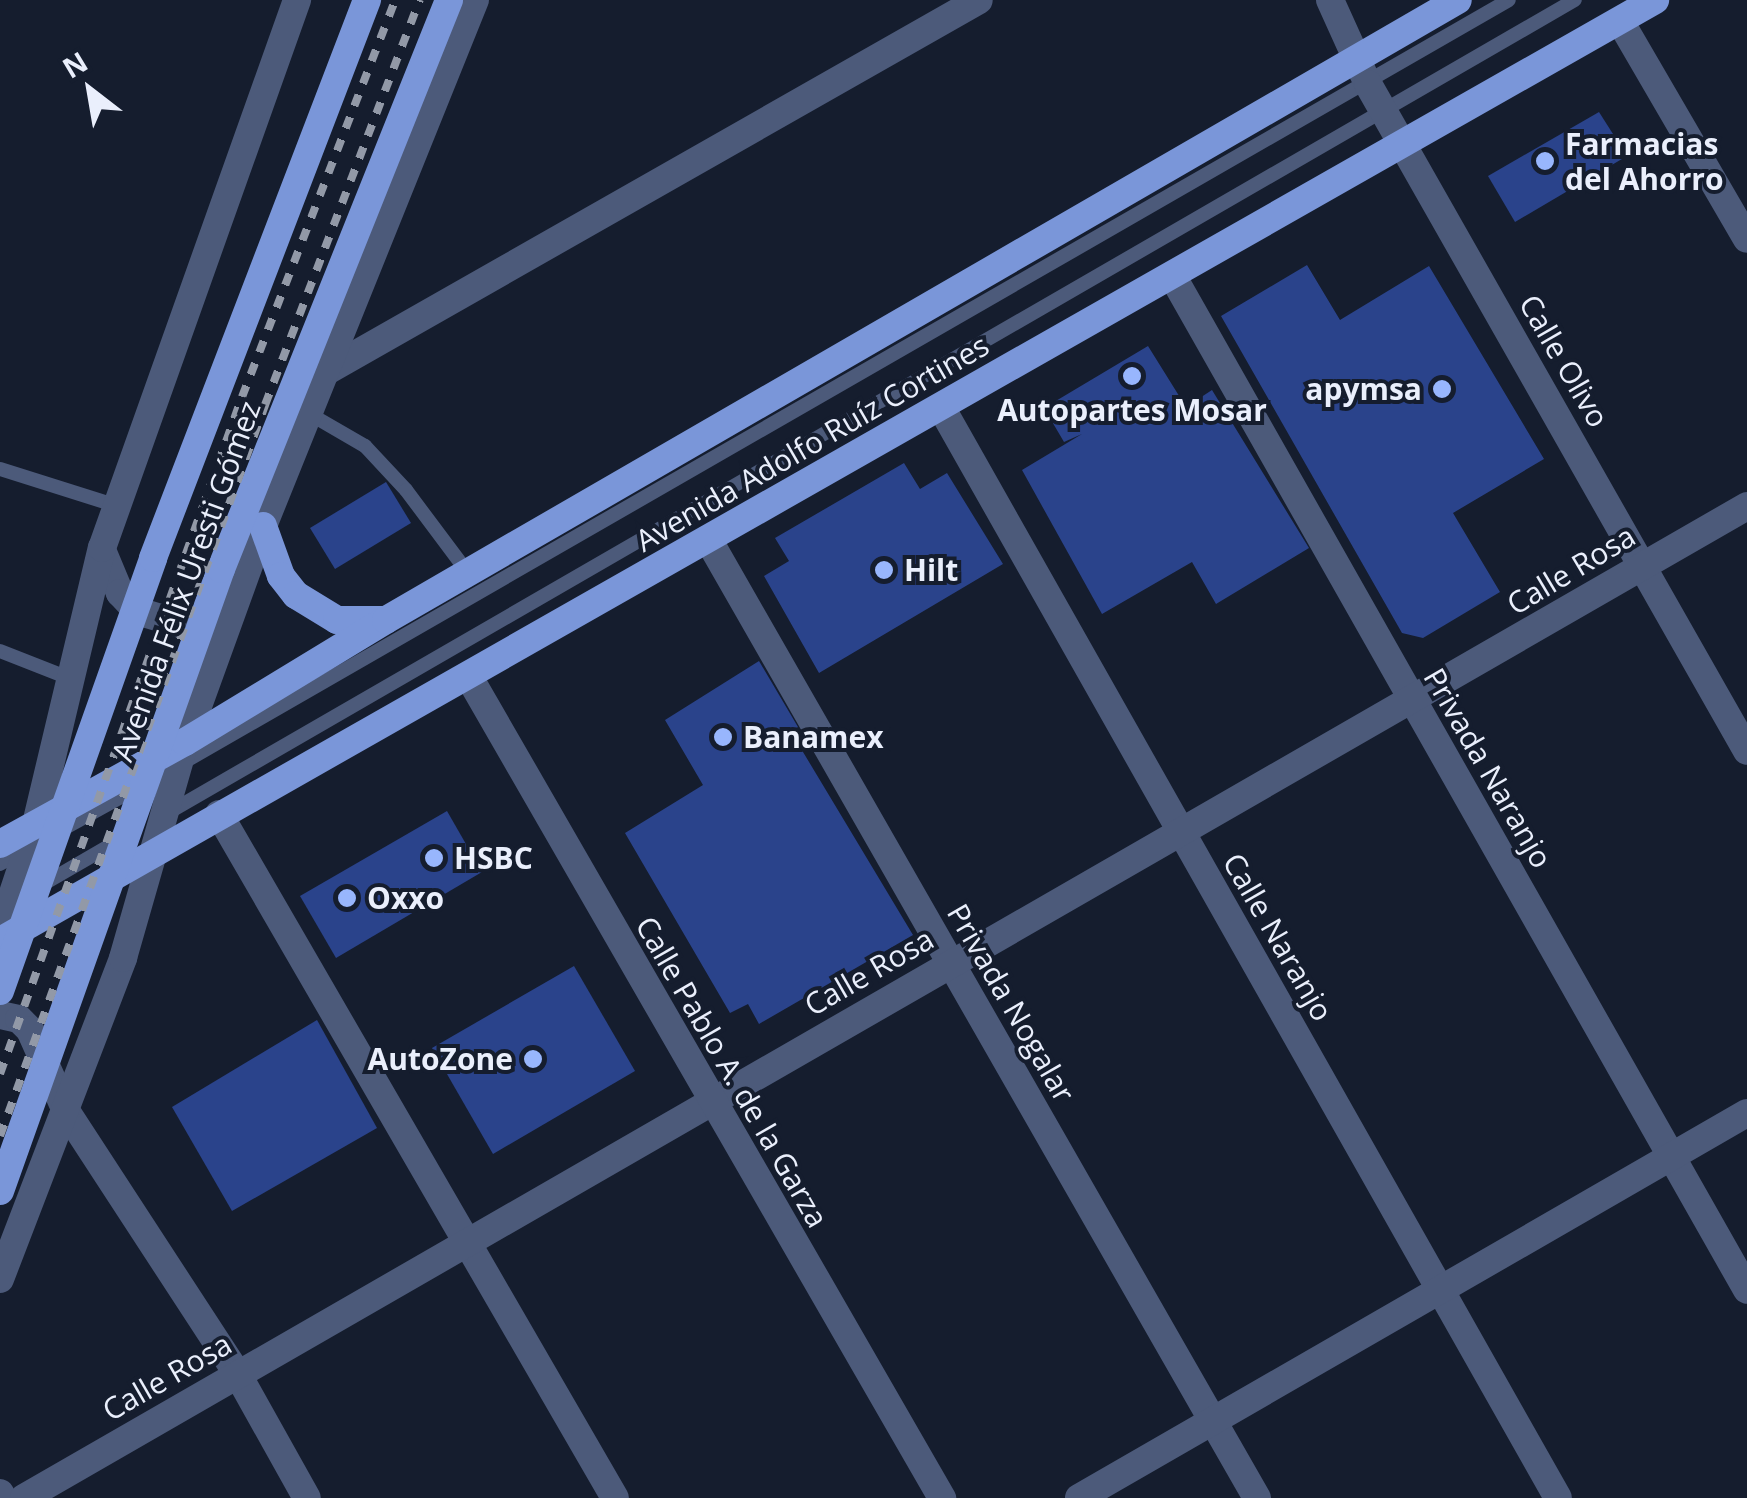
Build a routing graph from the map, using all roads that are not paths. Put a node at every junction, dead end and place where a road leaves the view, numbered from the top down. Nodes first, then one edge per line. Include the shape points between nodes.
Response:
1 (296, 0) edge
2 (367, 0) edge
3 (979, 0) edge
4 (1330, 0) edge
5 (1458, 0) edge
6 (1509, 0) edge
7 (1575, 0) edge
8 (1655, 0) edge
9 (470, 1) edge
10 (1620, 20) junction
11 (1362, 72) junction
12 (1383, 110) junction
13 (1403, 144) junction
14 (1747, 239) edge
15 (1173, 277) junction
16 (325, 372) junction
17 (941, 407) junction
18 (308, 413) junction
19 (0, 469) edge
20 (117, 506) junction
21 (1747, 506) edge
22 (262, 526) junction
23 (708, 540) junction
24 (102, 548) junction
25 (1643, 565) junction
26 (468, 573) junction
27 (231, 612) junction
28 (386, 620) junction
29 (0, 651) edge
30 (468, 676) junction
31 (70, 680) junction
32 (1413, 702) junction
33 (1747, 751) edge
34 (181, 754) junction
35 (219, 814) junction
36 (162, 816) junction
37 (1180, 830) junction
38 (32, 836) junction
39 (0, 844) edge
40 (153, 850) junction
41 (0, 864) edge
42 (5, 906) edge
43 (0, 932) edge
44 (0, 941) edge
45 (951, 964) junction
46 (0, 991) edge
47 (0, 1014) edge
48 (710, 1100) junction
49 (66, 1110) junction
50 (1747, 1113) edge
51 (1672, 1155) junction
52 (0, 1190) edge
53 (467, 1242) junction
54 (0, 1280) edge
55 (1440, 1290) junction
56 (1747, 1290) edge
57 (236, 1373) junction
58 (1212, 1422) junction
59 (24, 1498) edge
60 (307, 1498) edge
61 (615, 1498) edge
62 (942, 1498) edge
63 (1079, 1498) edge
64 (1257, 1498) edge
65 (1558, 1498) edge

1 - 20 street
2 - 46 main road, Avenida Félix Uresti Gómez via 153,558
3 - 16 street
4 - 11 street, Calle Olivo
5 - 11 main road, Avenida Adolfo Ruíz Cortines
6 - 11 lane
7 - 12 lane
8 - 10 main road, Avenida Adolfo Ruíz Cortines
9 - 16 street
9 - 52 main road, Avenida Félix Uresti Gómez via 221,569
10 - 13 main road, Avenida Adolfo Ruíz Cortines
10 - 14 street
11 - 12 street, Calle Olivo
11 - 26 main road, Avenida Adolfo Ruíz Cortines
11 - 34 lane
12 - 13 street, Calle Olivo
12 - 36 lane
13 - 15 main road, Avenida Adolfo Ruíz Cortines
13 - 25 street, Calle Olivo
15 - 17 main road, Avenida Adolfo Ruíz Cortines
15 - 32 street, Privada Naranjo
16 - 18 street
17 - 23 main road, Avenida Adolfo Ruíz Cortines
17 - 37 street, Calle Naranjo
18 - 22 street
18 - 26 lane via 365,446
19 - 20 lane
20 - 24 street
21 - 25 street, Calle Rosa
22 - 27 street
22 - 28 main road via 281,576 305,603 338,620
23 - 30 main road, Avenida Adolfo Ruíz Cortines
23 - 45 street, Privada Nogalar
24 - 27 street via 107,572 138,610 160,621 209,622
24 - 31 street
25 - 32 street, Calle Rosa
25 - 33 street, Calle Olivo
26 - 28 main road, Avenida Adolfo Ruíz Cortines
27 - 34 street
28 - 34 main road, Avenida Adolfo Ruíz Cortines
29 - 31 lane
30 - 35 main road, Avenida Adolfo Ruíz Cortines
30 - 48 street, Calle Pablo A. de la Garza
31 - 38 street
32 - 37 street, Calle Rosa
32 - 51 street, Privada Naranjo
34 - 36 street
34 - 38 main road, Avenida Adolfo Ruíz Cortines
35 - 40 main road, Avenida Adolfo Ruíz Cortines
35 - 53 street
36 - 40 street
36 - 42 lane
37 - 45 street, Calle Rosa
37 - 55 street, Calle Naranjo
38 - 39 main road, Avenida Adolfo Ruíz Cortines
38 - 41 lane
38 - 42 street
40 - 44 main road, Avenida Adolfo Ruíz Cortines
40 - 49 street via 123,958
42 - 43 street
45 - 48 street, Calle Rosa
45 - 58 street, Privada Nogalar
47 - 49 street via 30,1030
48 - 53 street, Calle Rosa
48 - 62 street, Calle Pablo A. de la Garza
49 - 54 street
49 - 57 street
50 - 51 street
51 - 55 street
51 - 56 street, Privada Naranjo
53 - 57 street, Calle Rosa
53 - 61 street
55 - 58 street
55 - 65 street, Calle Naranjo
57 - 59 street, Calle Rosa
57 - 60 street
58 - 63 street
58 - 64 street, Privada Nogalar

